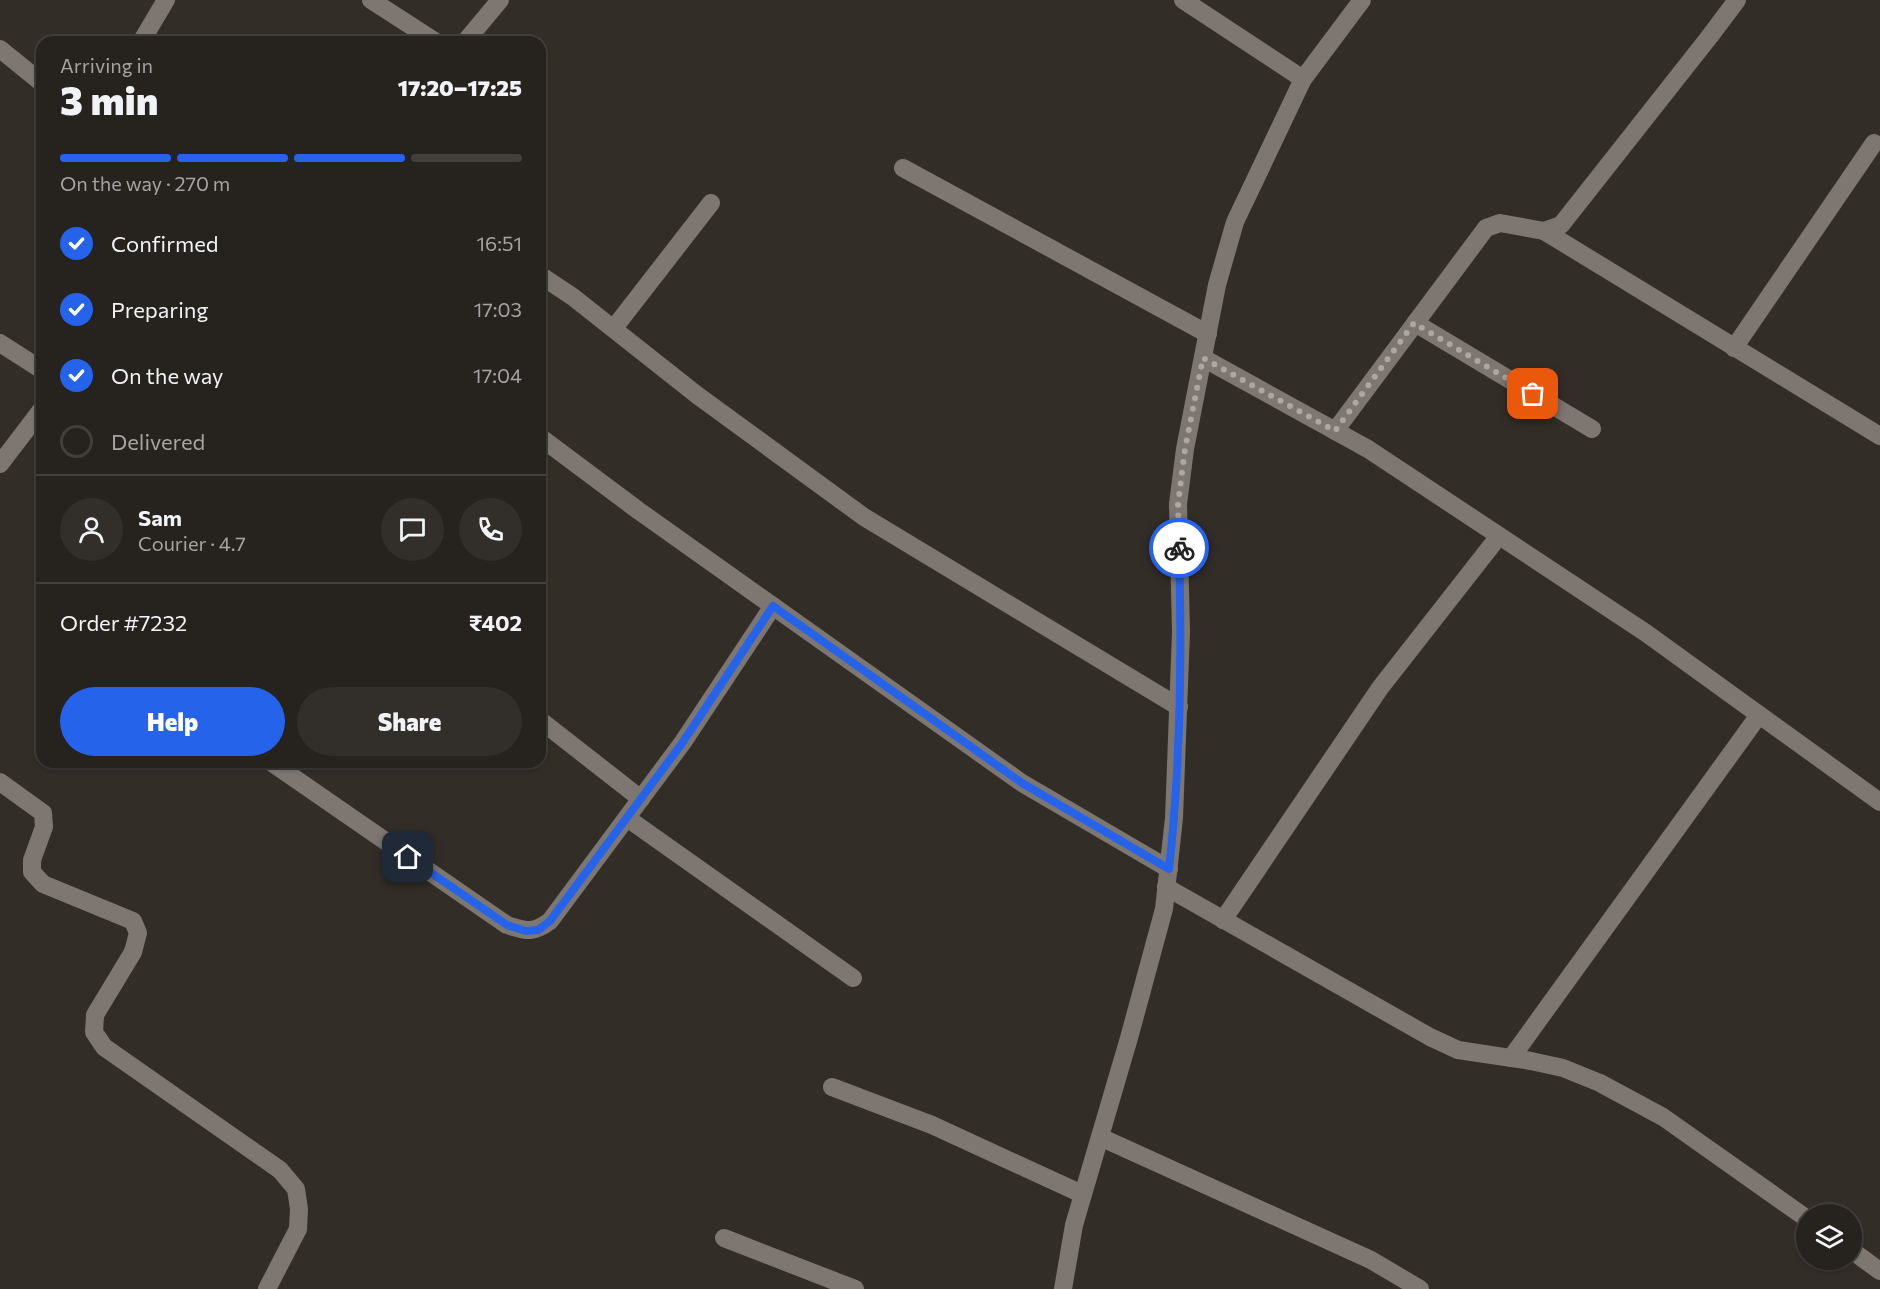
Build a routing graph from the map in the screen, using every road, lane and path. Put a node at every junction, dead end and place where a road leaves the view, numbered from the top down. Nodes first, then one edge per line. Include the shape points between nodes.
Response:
1 (166, 0) edge
2 (371, 0) edge
3 (500, 0) edge
4 (1184, 0) edge
5 (1362, 0) edge
6 (1737, 0) edge
7 (145, 36) edge
8 (427, 36) edge
9 (470, 36) edge
10 (0, 49) edge
11 (36, 77) edge
12 (1303, 79) junction
13 (1874, 143) dead end
14 (903, 168) dead end
15 (711, 203) dead end
16 (1544, 231) junction
17 (546, 279) edge
18 (1414, 323) junction
19 (614, 328) junction
20 (1208, 334) junction
21 (0, 343) edge
22 (1734, 348) junction
23 (1203, 358) junction
24 (36, 366) edge
25 (36, 417) edge
26 (1592, 429) dead end
27 (1335, 431) junction
28 (1880, 436) edge
29 (546, 441) edge
30 (0, 464) edge
31 (1499, 536) junction
32 (773, 606) junction
33 (1179, 706) junction
34 (1759, 715) junction
35 (546, 725) edge
36 (280, 768) edge
37 (0, 782) edge
38 (641, 799) junction
39 (1880, 802) edge
40 (627, 818) junction
41 (1169, 869) junction
42 (1166, 887) junction
43 (1223, 920) junction
44 (853, 978) dead end
45 (1511, 1058) junction
46 (832, 1087) dead end
47 (1100, 1137) junction
48 (1083, 1194) junction
49 (1796, 1211) edge
50 (724, 1238) dead end
51 (1862, 1258) edge
52 (1880, 1271) edge
53 (267, 1289) edge
54 (855, 1289) edge
55 (1063, 1289) edge
56 (1420, 1289) edge

1 - 7 street
2 - 8 street
3 - 9 street
4 - 12 street
5 - 12 street
6 - 16 street via 1561,225
10 - 11 street
12 - 20 street via 1235,222
13 - 22 street
14 - 20 street
15 - 19 street
16 - 18 street via 1500,223 1486,228
16 - 22 street
17 - 19 street
18 - 26 street
18 - 27 street
19 - 33 street via 697,395 864,518
20 - 23 street
21 - 24 street
22 - 28 street
23 - 27 street
23 - 33 street via 1178,504
25 - 30 street
27 - 31 street
29 - 32 street
31 - 34 street via 1646,633
31 - 43 street via 1380,688
32 - 38 street
32 - 41 street via 1022,783
33 - 41 street
34 - 39 street
34 - 45 street
35 - 38 street
36 - 40 street via 507,925 526,931 538,930 550,921
37 - 53 street via 43,813 44,827 32,860 32,872 37,878 43,884 133,921 138,933 133,951 95,1015 94,1032 104,1047 280,1170 296,1190 298,1229
38 - 40 street
40 - 44 street
41 - 42 street
42 - 43 street
42 - 47 street via 1164,909
43 - 45 street via 1458,1050
45 - 49 street via 1563,1068 1600,1083 1663,1117
46 - 48 street via 932,1125
47 - 48 street
47 - 56 street via 1371,1260
48 - 55 street
50 - 54 street
51 - 52 street

